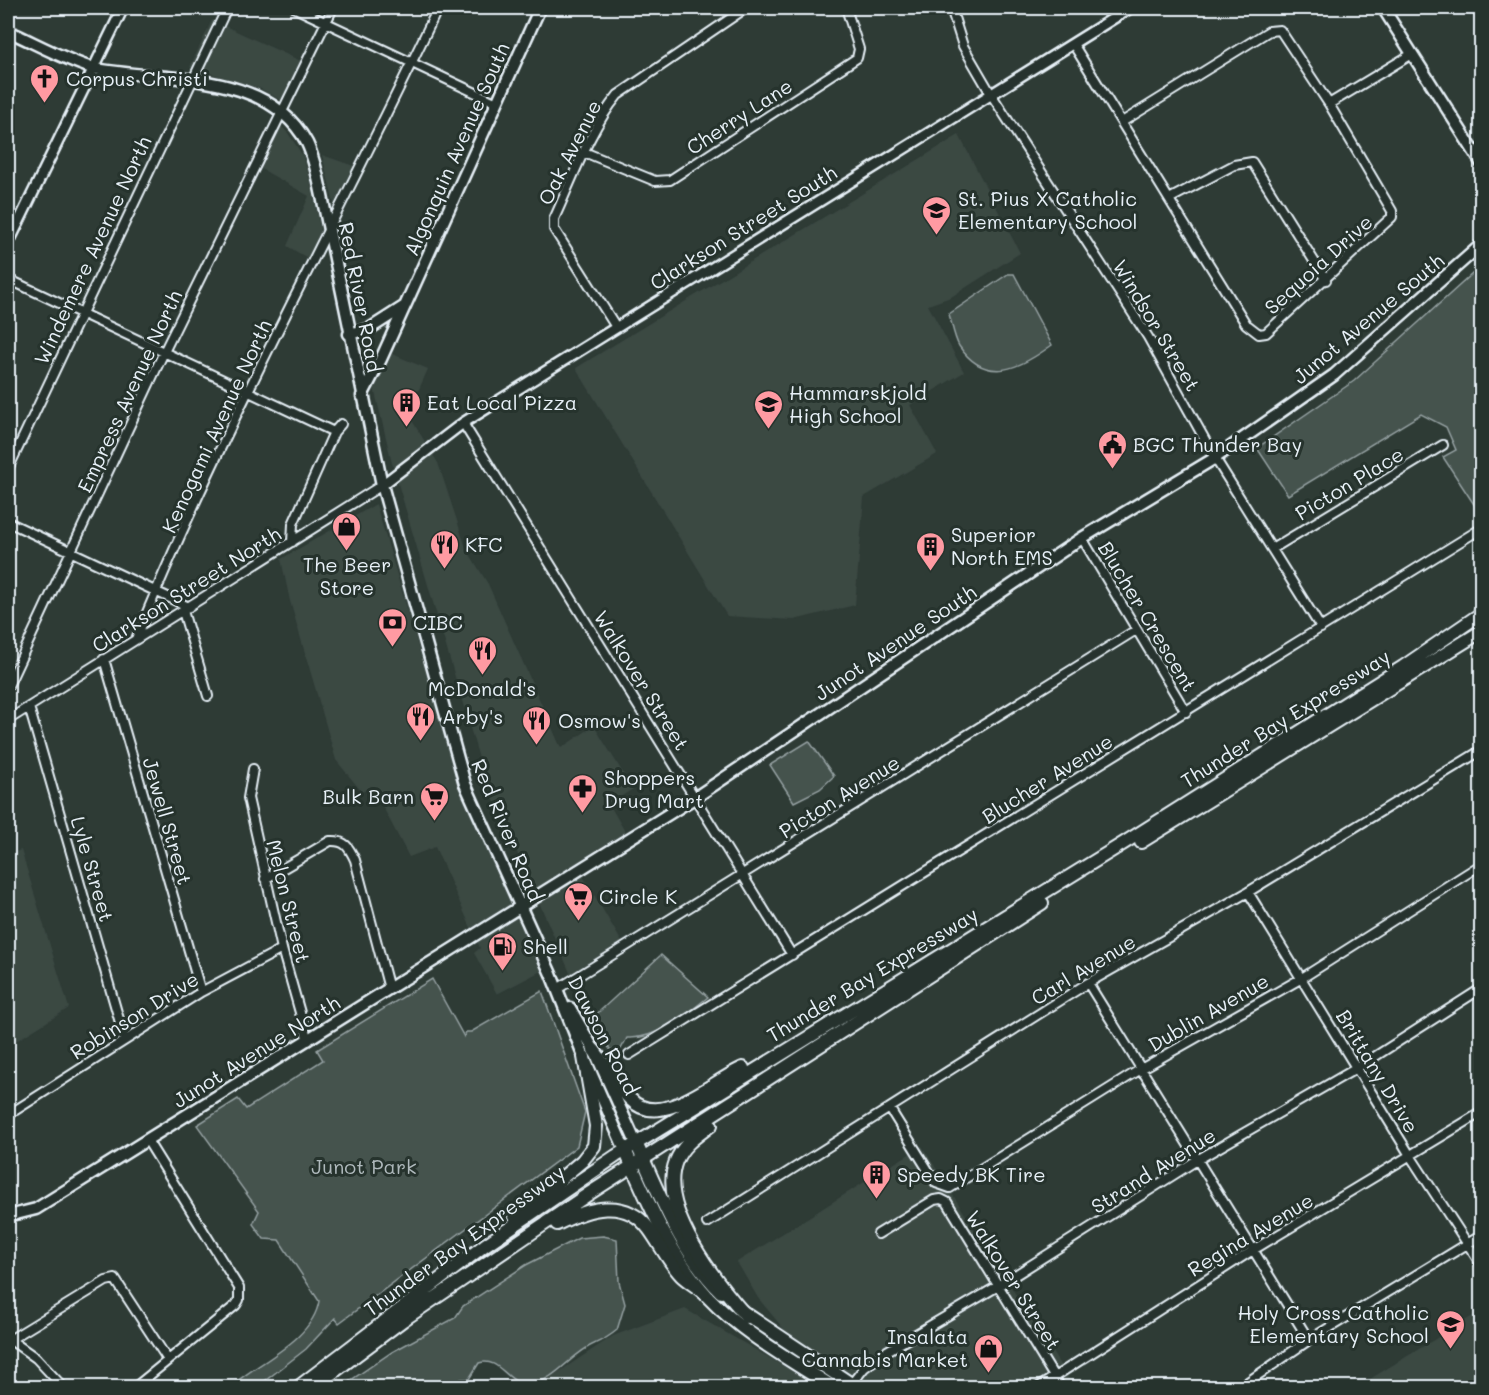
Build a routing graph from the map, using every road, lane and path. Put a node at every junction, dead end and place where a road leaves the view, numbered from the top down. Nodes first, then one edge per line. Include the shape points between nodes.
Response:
1 (123, 8) edge
2 (227, 8) edge
3 (295, 8) edge
4 (333, 8) edge
5 (438, 8) edge
6 (540, 8) edge
7 (745, 8) edge
8 (846, 8) edge
9 (951, 8) edge
10 (1130, 8) edge
11 (1383, 8) edge
12 (326, 22) junction
13 (8, 31) edge
14 (1073, 44) junction
15 (1412, 54) junction
16 (412, 63) junction
17 (94, 68) junction
18 (192, 79) junction
19 (991, 94) junction
20 (495, 102) junction
21 (1329, 104) junction
22 (283, 112) junction
23 (1122, 122) junction
24 (584, 152) junction
25 (1482, 164) edge
26 (1169, 199) junction
27 (329, 229) junction
28 (8, 244) edge
29 (1482, 244) edge
30 (8, 279) edge
31 (1326, 280) junction
32 (405, 305) junction
33 (79, 314) junction
34 (616, 327) junction
35 (349, 334) junction
36 (165, 352) junction
37 (249, 393) junction
38 (362, 396) junction
39 (463, 423) junction
40 (341, 424) dead end
41 (334, 432) junction
42 (1443, 445) dead end
43 (1215, 458) junction
44 (8, 469) edge
45 (382, 485) junction
46 (8, 522) edge
47 (1482, 528) edge
48 (1082, 538) junction
49 (292, 542) junction
50 (1272, 549) junction
51 (71, 552) junction
52 (155, 592) junction
53 (186, 609) junction
54 (1482, 613) edge
55 (1321, 628) junction
56 (1136, 630) junction
57 (1482, 631) edge
58 (136, 639) junction
59 (104, 659) junction
60 (8, 686) edge
61 (208, 696) dead end
62 (29, 707) junction
63 (1186, 712) junction
64 (8, 720) edge
65 (1482, 750) edge
66 (253, 769) dead end
67 (696, 797) junction
68 (1482, 864) edge
69 (744, 876) junction
70 (265, 879) junction
71 (1248, 892) junction
72 (520, 905) junction
73 (282, 949) junction
74 (792, 955) junction
75 (551, 974) junction
76 (1302, 978) junction
77 (1088, 984) junction
78 (559, 988) junction
79 (1482, 988) edge
80 (389, 989) junction
81 (201, 992) junction
82 (125, 1040) junction
83 (308, 1041) junction
84 (780, 1053) junction
85 (589, 1054) junction
86 (629, 1055) dead end
87 (1357, 1068) junction
88 (1141, 1069) junction
89 (783, 1071) junction
90 (890, 1109) junction
91 (1482, 1112) edge
92 (8, 1115) edge
93 (147, 1140) junction
94 (631, 1146) junction
95 (1411, 1157) junction
96 (1197, 1160) junction
97 (638, 1163) junction
98 (8, 1216) edge
99 (707, 1223) dead end
100 (878, 1234) dead end
101 (1482, 1235) edge
102 (1467, 1244) junction
103 (485, 1245) junction
104 (1253, 1250) junction
105 (500, 1255) junction
106 (1482, 1266) edge
107 (998, 1286) junction
108 (703, 1292) junction
109 (747, 1317) junction
110 (9, 1339) edge
111 (1310, 1340) junction
112 (168, 1360) junction
113 (1054, 1377) junction
114 (852, 1386) edge
115 (64, 1388) edge
116 (134, 1388) edge
117 (297, 1388) edge
118 (312, 1388) edge
119 (834, 1388) edge
120 (1037, 1388) edge
121 (1061, 1388) edge
122 (1239, 1388) edge

1 - 17 street
2 - 18 street, Windemere Avenue North
3 - 12 street
4 - 12 street, Empress Avenue North
5 - 16 street, Kenogami Avenue North
6 - 20 main road, Algonquin Avenue South
7 - 24 street, Oak Avenue via 618,96
8 - 24 street, Cherry Lane via 860,49 857,58 670,180 655,181
9 - 19 street, Windsor Street via 963,46
10 - 14 street, Clarkson Street South
11 - 15 main road
12 - 16 street
12 - 22 street, Empress Avenue North
13 - 17 main road, Red River Road
14 - 19 street, Clarkson Street South
14 - 23 street, Sequoia Drive
15 - 21 street
15 - 25 main road
16 - 20 street
16 - 27 street, Kenogami Avenue North
17 - 18 main road, Red River Road
17 - 28 street
18 - 22 main road, Red River Road via 243,92
18 - 33 street, Windemere Avenue North
19 - 34 street, Clarkson Street South
19 - 43 street, Windsor Street via 1148,337
20 - 32 main road, Algonquin Avenue South
21 - 23 street, Sequoia Drive via 1284,34 1274,29
21 - 31 street, Sequoia Drive via 1392,211 1388,223
22 - 27 main road, Red River Road via 306,143 315,163
22 - 36 street, Empress Avenue North
23 - 26 street, Sequoia Drive
24 - 34 street, Oak Avenue via 554,219 554,229
26 - 31 street via 1234,165 1252,162
26 - 31 street, Sequoia Drive via 1246,324 1259,334 1266,333
27 - 35 main road, Red River Road
27 - 37 street, Kenogami Avenue North
29 - 43 main road, Junot Avenue South via 1334,375
30 - 33 street
32 - 35 main road via 369,329
32 - 38 main road, Algonquin Avenue South
33 - 36 street
33 - 44 street, Windemere Avenue North
34 - 39 street, Clarkson Street South
35 - 38 main road, Red River Road
36 - 37 street
36 - 51 street, Empress Avenue North
37 - 41 street
37 - 52 street, Kenogami Avenue North
38 - 45 main road, Red River Road
39 - 45 street, Clarkson Street South
39 - 67 street, Walkover Street
40 - 41 street
41 - 49 street via 293,524
42 - 50 street, Picton Place
43 - 48 main road, Junot Avenue South
43 - 50 street, Windsor Street
45 - 49 street, Clarkson Street North
45 - 72 main road, Red River Road via 465,784
46 - 51 street
47 - 55 street, Blucher Avenue
48 - 56 street, Blucher Crescent
48 - 67 main road, Junot Avenue South
49 - 53 street, Clarkson Street North
50 - 55 street, Windsor Street
51 - 52 street
51 - 60 street, Empress Avenue North
52 - 53 street
52 - 58 street, Kenogami Avenue North
53 - 58 street, Clarkson Street North
53 - 61 street
54 - 84 main road, Thunder Bay Expressway via 1154,824
55 - 63 street, Blucher Avenue
56 - 63 street, Blucher Crescent
56 - 69 street, Picton Avenue
57 - 89 main road, Thunder Bay Expressway via 1040,904
58 - 59 street, Clarkson Street North
59 - 62 street, Clarkson Street North
59 - 81 street, Jewell Street
62 - 64 street, Clarkson Street North
62 - 82 street, Lyle Street
63 - 74 street, Blucher Avenue
65 - 71 street, Carl Avenue
66 - 70 street, Melon Street via 248,798
67 - 69 street, Walkover Street
67 - 72 main road, Junot Avenue South
68 - 76 street, Dublin Avenue
69 - 74 street, Walkover Street
69 - 78 street, Picton Avenue
70 - 73 street, Melon Street
70 - 80 street via 330,841 339,840 349,846
71 - 76 street, Brittany Drive
71 - 77 street, Carl Avenue
72 - 75 main road, Red River Road
72 - 80 main road, Junot Avenue North
73 - 81 street, Robinson Drive
73 - 83 street, Melon Street
74 - 86 street, Blucher Avenue
75 - 78 main road, Dawson Road
75 - 85 main road, Dawson Road
76 - 87 street, Brittany Drive
76 - 88 street, Dublin Avenue
77 - 88 street
77 - 90 street, Carl Avenue
78 - 85 main road, Dawson Road
79 - 87 street, Strand Avenue
80 - 83 main road, Junot Avenue North
81 - 82 street, Robinson Drive
82 - 92 street, Robinson Drive
83 - 93 main road, Junot Avenue North
84 - 85 main road via 738,1070 680,1103 657,1109 648,1109 630,1099
84 - 94 main road, Thunder Bay Expressway
85 - 94 main road, Dawson Road
85 - 103 main road via 596,1126 594,1146 582,1161
87 - 95 street, Brittany Drive
87 - 96 street, Strand Avenue
88 - 90 street, Dublin Avenue via 950,1188 936,1184
88 - 96 street
89 - 97 main road, Thunder Bay Expressway
89 - 109 main road via 688,1142 676,1160 671,1182 699,1256
90 - 99 street, Carl Avenue
91 - 95 street, Regina Avenue
93 - 98 main road, Junot Avenue North via 36,1209
93 - 112 street via 240,1294 236,1305
94 - 97 main road, Dawson Road
94 - 103 main road, Thunder Bay Expressway
95 - 102 street, Brittany Drive
95 - 104 street, Regina Avenue
96 - 104 street
96 - 107 street, Strand Avenue
97 - 105 main road, Thunder Bay Expressway
97 - 108 main road, Dawson Road via 673,1248
97 - 109 main road, Dawson Road via 701,1269
100 - 107 street, Walkover Street via 934,1200 947,1202
101 - 102 street
102 - 106 street, Brittany Drive
102 - 111 street
103 - 117 main road, Thunder Bay Expressway
104 - 111 street
104 - 113 street, Regina Avenue
105 - 108 main road via 590,1209 624,1210 642,1220 682,1276
105 - 118 main road, Thunder Bay Expressway
107 - 113 street, Walkover Street
107 - 114 street, Strand Avenue via 887,1351 864,1368
108 - 119 main road, Dawson Road via 755,1335
109 - 114 main road, Dawson Road
110 - 112 street via 115,1279
110 - 115 street via 36,1358
111 - 122 street
112 - 116 street
113 - 120 street, Regina Avenue
113 - 121 street, Walkover Street

